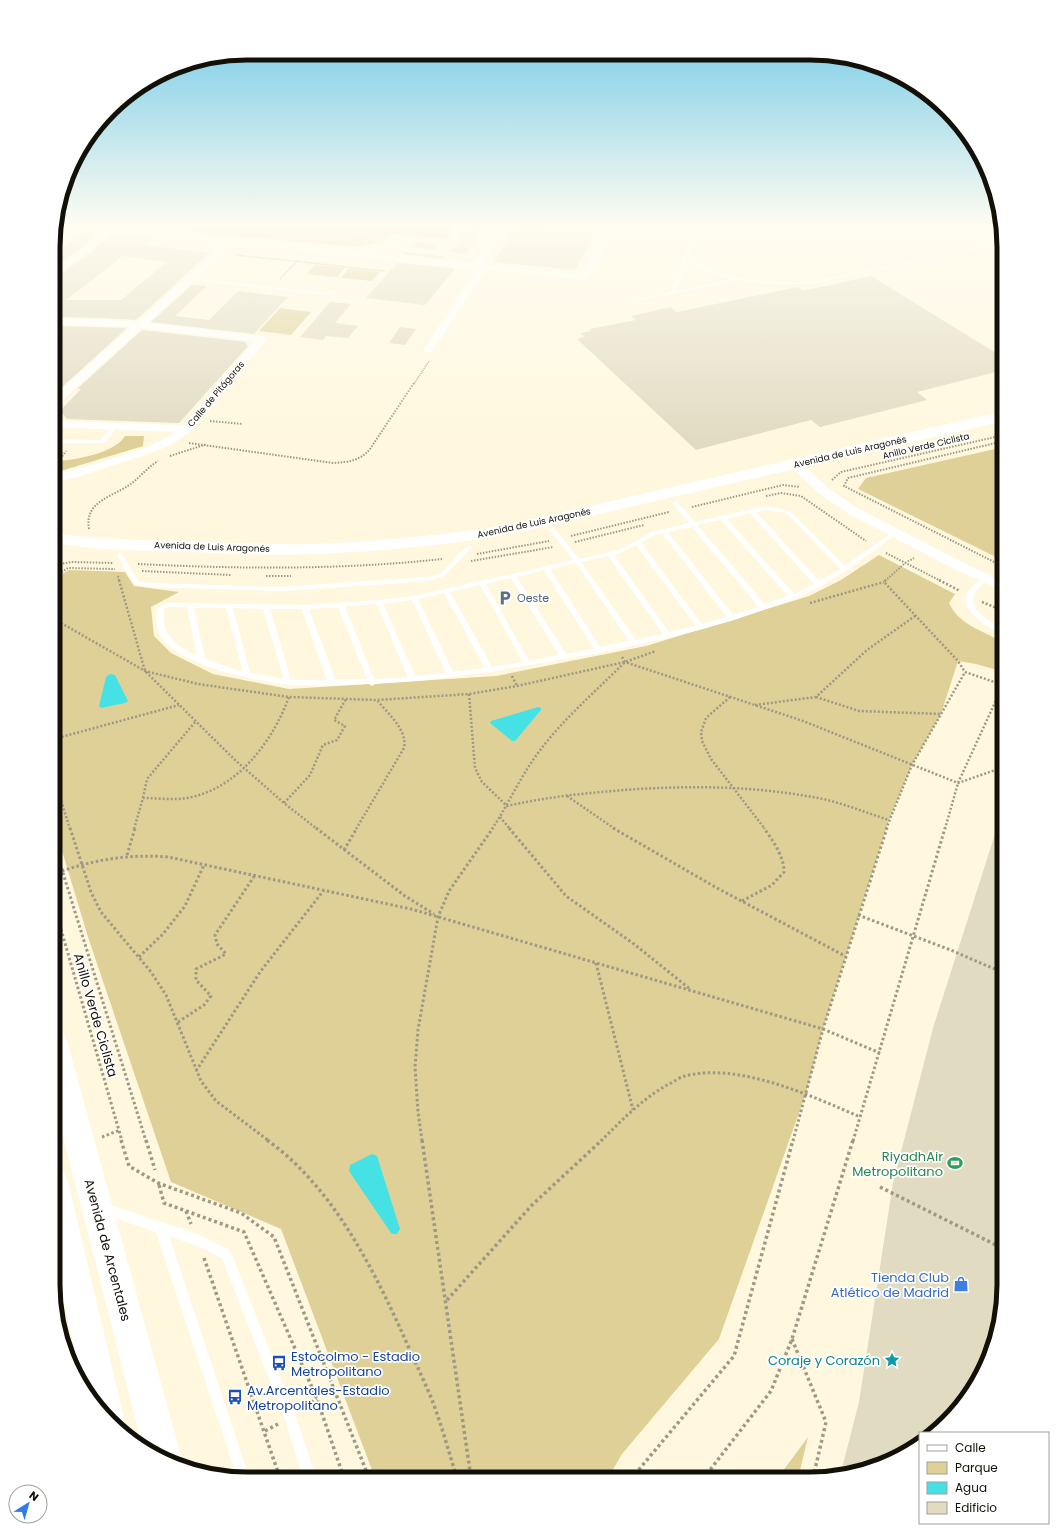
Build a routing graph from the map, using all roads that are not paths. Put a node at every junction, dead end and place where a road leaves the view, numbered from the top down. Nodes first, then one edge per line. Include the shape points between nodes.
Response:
1 (169, 298) edge
2 (462, 298) edge
3 (646, 298) edge
4 (634, 301) dead end
5 (60, 321) edge
6 (140, 325) junction
7 (428, 350) road end
8 (60, 397) edge
9 (997, 418) edge
10 (60, 424) edge
11 (113, 426) junction
12 (157, 428) junction
13 (997, 428) edge
14 (187, 429) junction
15 (60, 441) edge
16 (155, 448) junction
17 (800, 469) junction
18 (74, 474) junction
19 (60, 477) edge
20 (60, 481) edge
21 (675, 503) junction
22 (751, 511) junction
23 (722, 517) junction
24 (692, 524) junction
25 (553, 530) junction
26 (664, 531) junction
27 (894, 533) junction
28 (60, 539) edge
29 (637, 542) junction
30 (469, 547) junction
31 (60, 552) edge
32 (610, 554) junction
33 (118, 562) junction
34 (578, 562) junction
35 (546, 568) junction
36 (845, 569) junction
37 (513, 575) junction
38 (984, 578) junction
39 (482, 583) junction
40 (997, 584) edge
41 (818, 585) junction
42 (447, 592) junction
43 (793, 597) junction
44 (414, 598) junction
45 (379, 602) junction
46 (190, 605) junction
47 (341, 605) junction
48 (229, 606) junction
49 (305, 607) junction
50 (763, 607) junction
51 (266, 608) junction
52 (732, 618) junction
53 (701, 627) junction
54 (997, 627) edge
55 (668, 636) junction
56 (634, 644) junction
57 (599, 651) junction
58 (564, 657) junction
59 (202, 661) junction
60 (527, 663) junction
61 (490, 670) junction
62 (247, 674) junction
63 (451, 675) junction
64 (413, 679) junction
65 (288, 681) junction
66 (332, 682) junction
67 (372, 683) junction
68 (60, 1067) edge
69 (97, 1207) junction
70 (60, 1213) edge
71 (160, 1227) junction
72 (104, 1405) edge
73 (162, 1451) edge
74 (241, 1472) edge
75 (308, 1472) edge

1 - 6 street
2 - 7 street
3 - 4 lane
5 - 6 street
6 - 8 street
6 - 14 street, Calle de Pitágoras via 261,340
9 - 17 main road, Avenida de Luis Aragonés
10 - 11 street
11 - 12 street
11 - 15 lane via 101,442
12 - 14 street
12 - 16 street via 160,438
13 - 17 main road, Avenida de Luis Aragonés
14 - 16 street, Calle de Pitágoras
16 - 18 street, Calle de Pitágoras
17 - 21 main road, Avenida de Luis Aragonés
17 - 27 street via 824,491
17 - 28 main road, Avenida de Luis Aragonés via 516,528 400,544 253,549 84,543
18 - 19 street, Calle de Pitágoras
18 - 20 street, Calle de Pitágoras
21 - 24 lane
21 - 25 main road, Avenida de Luis Aragonés
22 - 23 lane
22 - 36 lane via 766,508 788,512
22 - 41 lane
23 - 24 lane
23 - 43 lane
24 - 26 lane
24 - 50 lane
25 - 30 main road, Avenida de Luis Aragonés
25 - 34 lane
26 - 29 lane via 651,534
26 - 52 lane
27 - 36 lane
27 - 38 street
29 - 32 lane
29 - 53 lane
30 - 33 main road, Avenida de Luis Aragonés via 400,555 310,560
30 - 33 lane via 442,575 430,579 283,589 136,583 124,564
31 - 33 main road, Avenida de Luis Aragonés
32 - 34 lane
32 - 55 lane
34 - 35 lane
34 - 56 lane
35 - 37 lane
35 - 57 lane
36 - 41 lane
37 - 39 lane
37 - 58 lane
38 - 40 street
38 - 54 lane via 969,596 969,604 973,611
39 - 42 lane
39 - 60 lane
41 - 43 lane
42 - 44 lane
42 - 61 lane
43 - 50 lane
44 - 45 lane
44 - 63 lane
45 - 47 lane
45 - 64 lane
46 - 48 lane
46 - 59 lane
46 - 59 lane via 167,605 161,608 159,618 164,637 176,649
47 - 49 lane
47 - 67 lane
48 - 51 lane
48 - 62 lane
49 - 51 lane
49 - 66 lane
50 - 52 lane
51 - 65 lane
52 - 53 lane
53 - 55 lane
55 - 56 lane
56 - 57 lane
57 - 58 lane
58 - 60 lane
59 - 62 lane via 222,669
60 - 61 lane
61 - 63 lane
62 - 65 lane
63 - 64 lane
64 - 67 lane
65 - 66 lane
66 - 67 lane
68 - 69 main road, Avenida de Arcentales
69 - 71 lane
69 - 73 main road, Avenida de Arcentales
70 - 72 main road
71 - 74 lane
71 - 75 lane via 226,1254 290,1417

